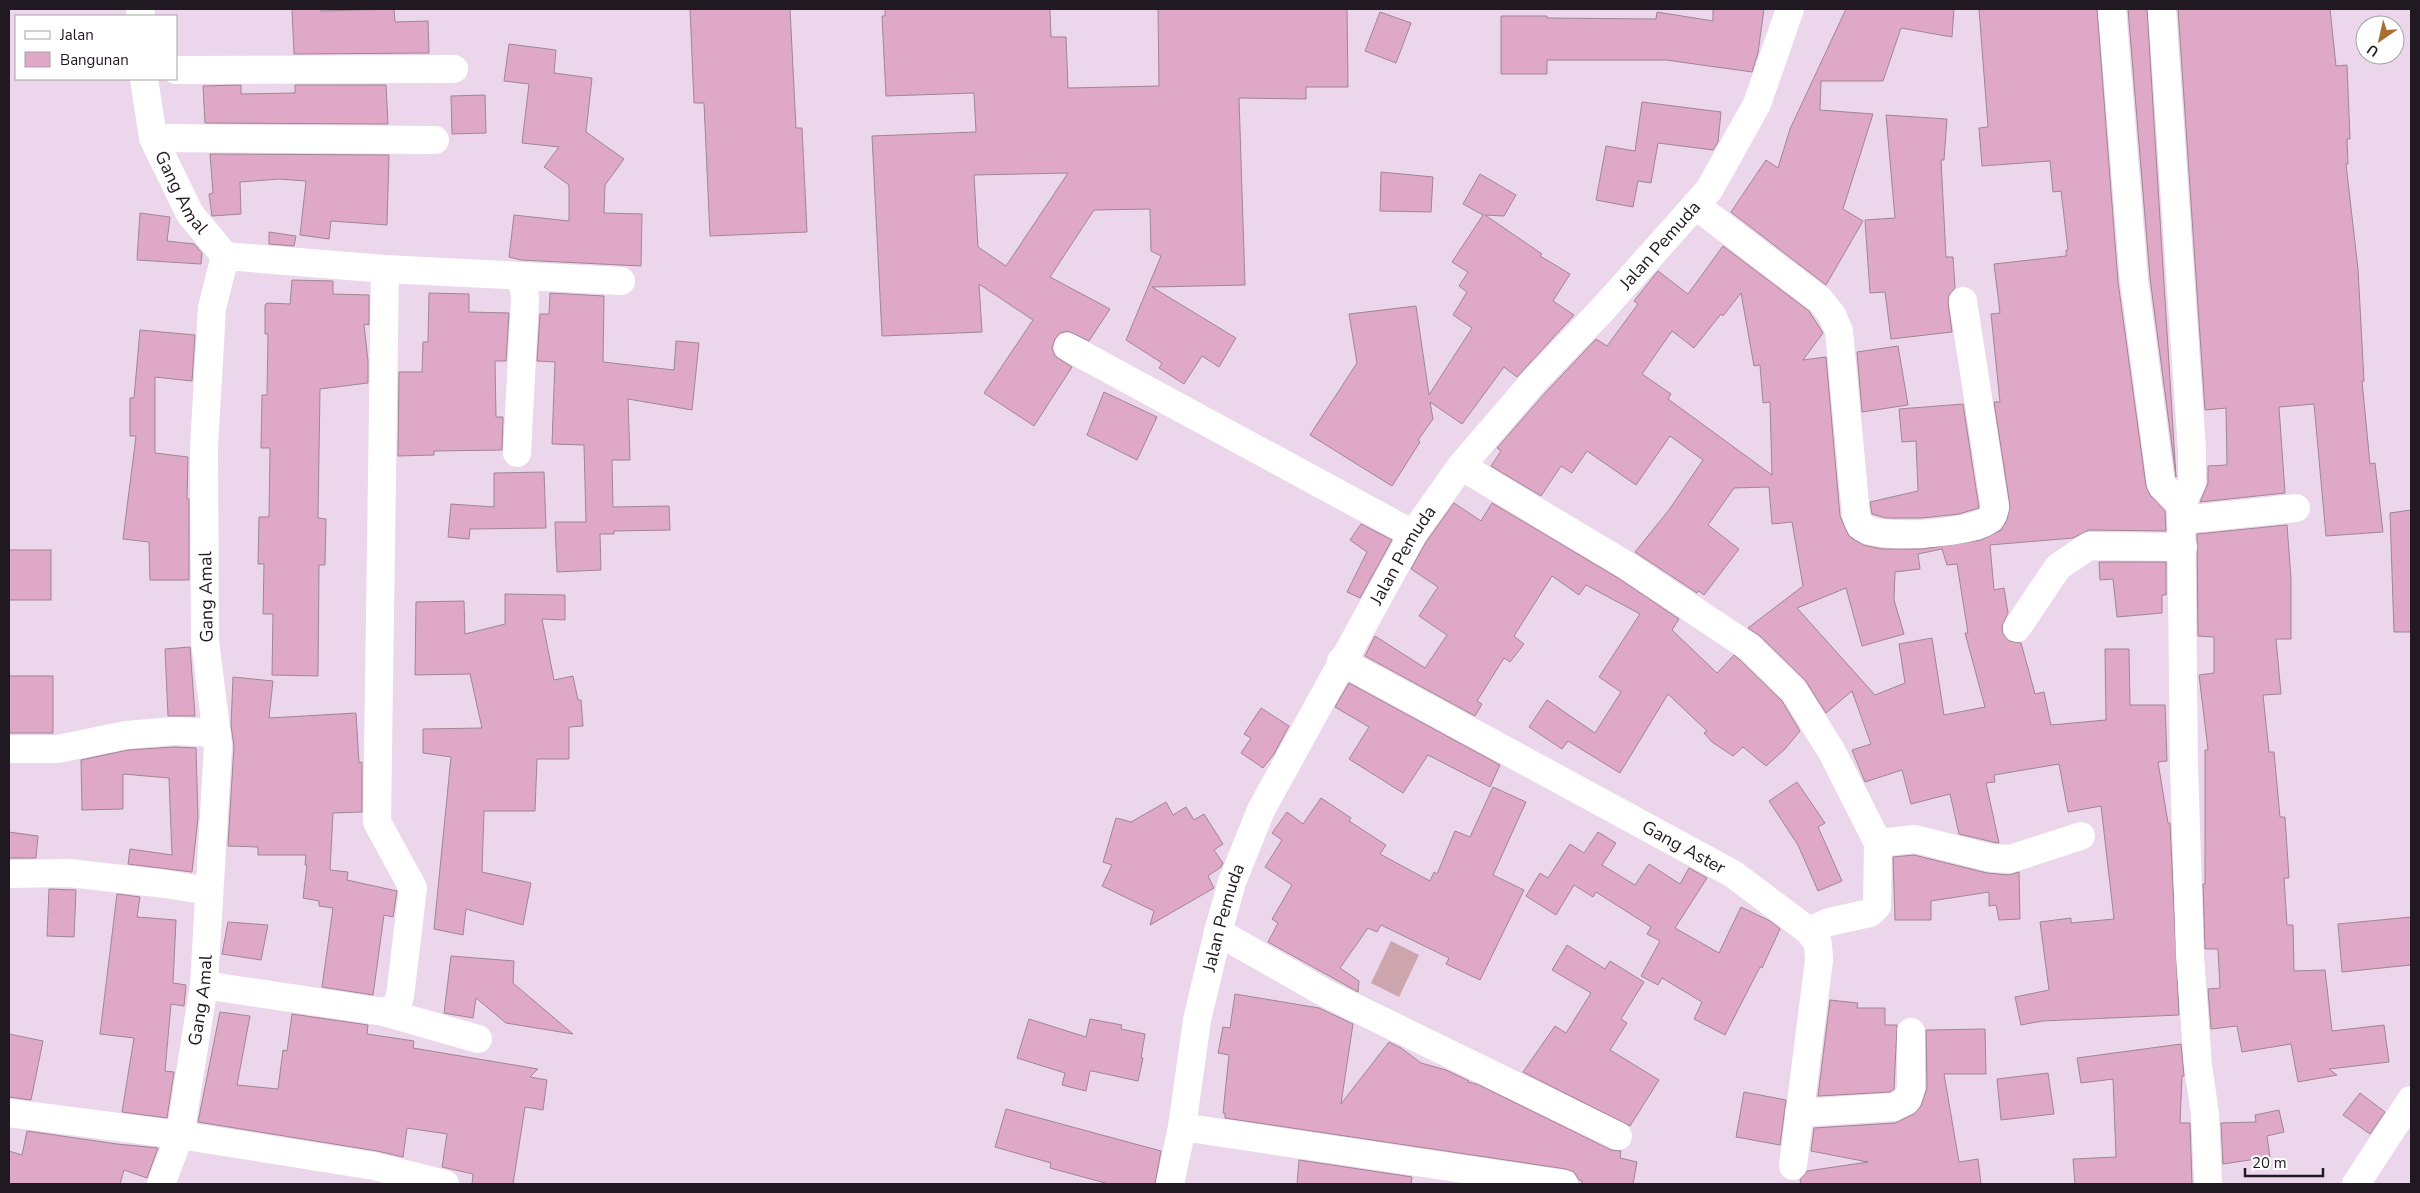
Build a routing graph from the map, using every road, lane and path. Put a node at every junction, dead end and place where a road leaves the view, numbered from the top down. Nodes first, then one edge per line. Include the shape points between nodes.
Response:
1 (1790, 9) edge
2 (2112, 9) edge
3 (2162, 9) edge
4 (454, 69) dead end
5 (178, 70) edge
6 (144, 80) edge
7 (153, 138) junction
8 (435, 140) dead end
9 (1695, 205) junction
10 (225, 256) junction
11 (386, 269) junction
12 (520, 276) junction
13 (621, 281) dead end
14 (1963, 301) dead end
15 (1068, 347) dead end
16 (517, 453) dead end
17 (1461, 466) junction
18 (2296, 508) dead end
19 (2182, 524) junction
20 (1412, 534) junction
21 (2017, 628) dead end
22 (1341, 661) junction
23 (217, 733) junction
24 (9, 749) edge
25 (2081, 836) dead end
26 (1878, 843) junction
27 (9, 874) edge
28 (208, 891) junction
29 (1809, 931) junction
30 (1218, 932) junction
31 (204, 985) junction
32 (384, 1012) junction
33 (1911, 1032) dead end
34 (478, 1038) dead end
35 (2411, 1100) edge
36 (9, 1113) edge
37 (1799, 1113) junction
38 (1182, 1127) junction
39 (180, 1136) junction
40 (1618, 1136) dead end
41 (1793, 1166) dead end
42 (428, 1182) edge
43 (161, 1184) edge
44 (1170, 1184) edge
45 (1564, 1184) edge
46 (2208, 1184) edge
47 (2356, 1184) edge

1 - 9 street, Jalan Pemuda via 1757,104 1709,190
2 - 19 street via 2134,280 2161,484
3 - 19 street via 2192,450 2192,483
4 - 5 street
6 - 7 street, Gang Amal
7 - 8 street
7 - 10 street, Gang Amal via 190,214
9 - 14 street via 1820,300 1832,315 1839,332 1856,515 1860,525 1875,532 1908,534 1970,528 1992,516 1995,508
9 - 17 street, Jalan Pemuda
10 - 11 street
10 - 23 street, Gang Amal via 212,308 204,447 205,640
11 - 12 street
11 - 32 street via 377,822 413,888 400,996 396,1007
12 - 13 street
12 - 16 street via 525,299
15 - 20 street
17 - 20 street, Jalan Pemuda
17 - 26 street via 1626,565 1748,647 1794,691 1832,752
18 - 19 street
19 - 21 street via 2089,546 2058,567
19 - 46 street via 2190,956 2205,1114
20 - 22 street, Jalan Pemuda
22 - 29 street, Gang Aster via 1733,874
22 - 30 street, Jalan Pemuda via 1261,810 1232,882
23 - 24 street via 174,731 126,735 58,749
23 - 28 street, Gang Amal
25 - 26 street via 2010,858 1991,858 1915,839
26 - 29 street via 1877,906 1870,913 1829,922
27 - 28 street via 69,873
28 - 31 street, Gang Amal
29 - 37 street, Gang Aster via 1818,944 1819,960
30 - 38 street, Jalan Pemuda via 1198,1020
30 - 40 street via 1325,993
31 - 32 street
31 - 39 street, Gang Amal
32 - 34 street
33 - 37 street via 1908,1100 1894,1107
35 - 47 street
36 - 39 street
37 - 41 street, Gang Aster
38 - 44 street, Jalan Pemuda
38 - 45 street
39 - 42 street via 374,1166
39 - 43 street, Gang Amal

